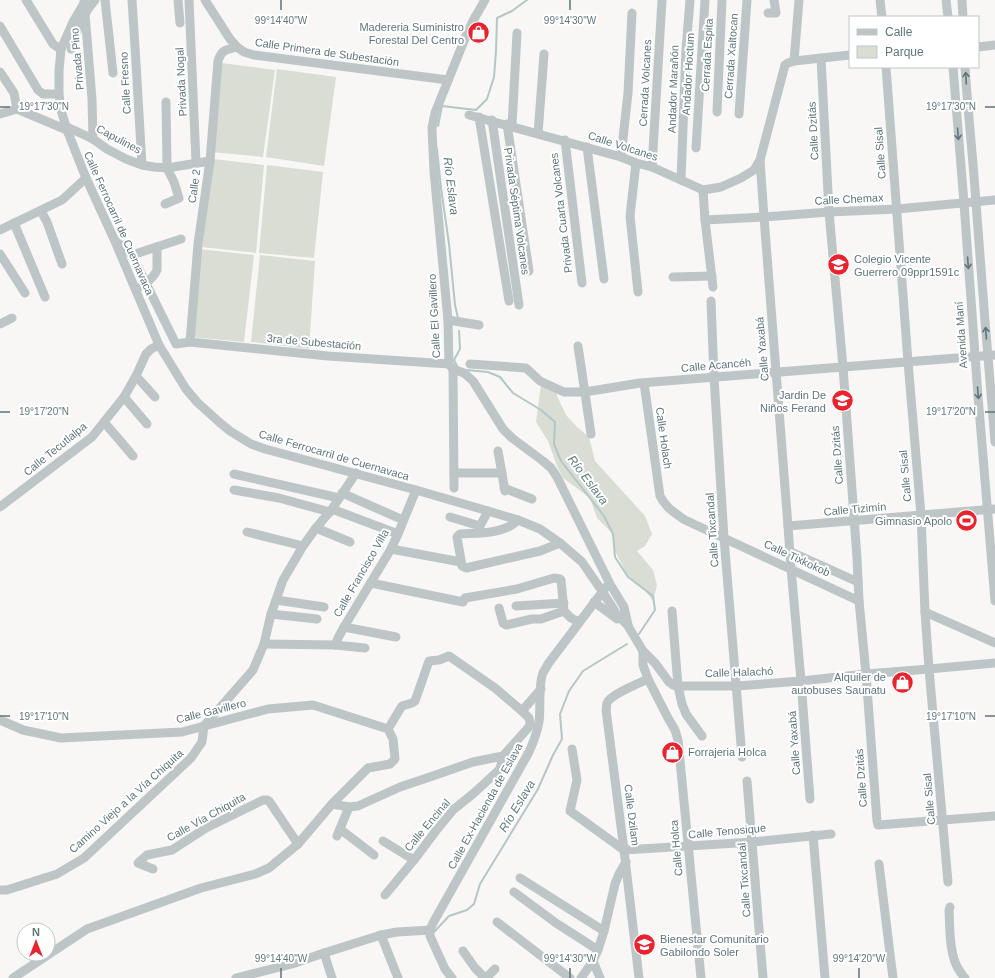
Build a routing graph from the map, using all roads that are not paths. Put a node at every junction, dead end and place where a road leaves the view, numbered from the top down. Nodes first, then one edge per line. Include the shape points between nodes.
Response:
1 (26, 0) edge
2 (95, 0) edge
3 (105, 0) edge
4 (132, 0) edge
5 (178, 0) edge
6 (189, 0) edge
7 (205, 0) edge
8 (485, 0) edge
9 (662, 0) edge
10 (690, 0) edge
11 (705, 0) edge
12 (722, 0) edge
13 (747, 0) edge
14 (774, 0) edge
15 (798, 0) edge
16 (880, 0) edge
17 (946, 0) edge
18 (962, 0) edge
19 (85, 1) edge
20 (768, 12) dead end
21 (632, 13) dead end
22 (85, 14) junction
23 (882, 16) edge
24 (948, 16) edge
25 (963, 16) edge
26 (180, 23) dead end
27 (0, 26) edge
28 (517, 33) dead end
29 (995, 45) edge
30 (237, 47) junction
31 (979, 47) edge
32 (61, 49) junction
33 (71, 49) dead end
34 (544, 54) dead end
35 (849, 55) edge
36 (821, 58) junction
37 (794, 61) junction
38 (886, 68) edge
39 (953, 68) edge
40 (965, 68) edge
41 (0, 72) edge
42 (113, 73) dead end
43 (448, 80) junction
44 (59, 94) junction
45 (166, 102) dead end
46 (17, 109) junction
47 (717, 112) dead end
48 (0, 114) edge
49 (469, 114) dead end
50 (739, 114) dead end
51 (479, 117) junction
52 (492, 120) junction
53 (509, 125) junction
54 (66, 128) junction
55 (538, 134) junction
56 (93, 139) junction
57 (565, 140) junction
58 (587, 147) junction
59 (696, 148) dead end
60 (622, 157) junction
61 (760, 160) junction
62 (210, 161) junction
63 (196, 162) junction
64 (636, 162) junction
65 (142, 165) junction
66 (652, 167) junction
67 (167, 168) junction
68 (86, 178) junction
69 (681, 180) junction
70 (703, 190) junction
71 (995, 200) edge
72 (976, 202) junction
73 (964, 203) junction
74 (165, 204) dead end
75 (896, 209) junction
76 (41, 211) junction
77 (829, 212) junction
78 (764, 217) junction
79 (705, 220) junction
80 (14, 224) junction
81 (0, 230) edge
82 (181, 239) dead end
83 (114, 240) junction
84 (157, 247) junction
85 (0, 254) edge
86 (132, 255) junction
87 (62, 264) dead end
88 (528, 271) dead end
89 (712, 276) junction
90 (673, 277) dead end
91 (604, 279) dead end
92 (146, 283) junction
93 (582, 283) dead end
94 (713, 286) dead end
95 (638, 292) dead end
96 (25, 293) dead end
97 (138, 294) junction
98 (46, 297) dead end
99 (509, 301) dead end
100 (711, 301) dead end
101 (519, 305) dead end
102 (12, 318) dead end
103 (448, 320) junction
104 (0, 324) edge
105 (479, 325) dead end
106 (190, 342) junction
107 (160, 344) junction
108 (578, 346) dead end
109 (991, 355) edge
110 (975, 356) junction
111 (908, 362) junction
112 (470, 364) dead end
113 (451, 367) junction
114 (843, 367) junction
115 (776, 372) junction
116 (136, 376) junction
117 (714, 377) junction
118 (644, 383) junction
119 (585, 392) junction
120 (124, 397) junction
121 (155, 397) dead end
122 (104, 422) junction
123 (147, 424) dead end
124 (591, 434) dead end
125 (995, 442) edge
126 (498, 451) dead end
127 (134, 456) dead end
128 (356, 473) junction
129 (454, 473) junction
130 (502, 473) junction
131 (234, 474) dead end
132 (454, 488) dead end
133 (234, 490) dead end
134 (416, 490) junction
135 (341, 495) junction
136 (660, 496) joint
137 (532, 499) dead end
138 (0, 507) edge
139 (331, 510) junction
140 (488, 510) junction
141 (991, 510) edge
142 (921, 515) junction
143 (450, 517) dead end
144 (403, 520) junction
145 (518, 520) junction
146 (854, 521) junction
147 (788, 526) junction
148 (316, 528) junction
149 (247, 532) dead end
150 (398, 534) junction
151 (724, 538) junction
152 (350, 542) dead end
153 (560, 543) junction
154 (303, 546) junction
155 (391, 549) junction
156 (789, 551) junction
157 (462, 564) junction
158 (791, 568) junction
159 (858, 582) junction
160 (371, 583) junction
161 (610, 584) junction
162 (602, 590) junction
163 (276, 600) junction
164 (859, 601) junction
165 (594, 602) junction
166 (995, 602) edge
167 (516, 606) dead end
168 (324, 607) dead end
169 (564, 607) junction
170 (499, 608) dead end
171 (672, 611) dead end
172 (925, 612) junction
173 (271, 614) junction
174 (317, 619) dead end
175 (579, 622) junction
176 (628, 626) junction
177 (344, 627) junction
178 (396, 637) dead end
179 (995, 643) edge
180 (264, 644) junction
181 (335, 645) junction
182 (365, 648) dead end
183 (643, 651) junction
184 (995, 663) edge
185 (929, 669) junction
186 (866, 674) junction
187 (648, 679) junction
188 (802, 681) junction
189 (678, 686) junction
190 (737, 686) junction
191 (541, 689) junction
192 (522, 711) junction
193 (0, 720) edge
194 (204, 726) junction
195 (388, 729) junction
196 (702, 736) dead end
197 (572, 749) dead end
198 (502, 756) junction
199 (742, 757) dead end
200 (747, 780) dead end
201 (810, 799) dead end
202 (332, 804) junction
203 (349, 807) junction
204 (995, 816) edge
205 (943, 820) junction
206 (831, 834) dead end
207 (813, 835) junction
208 (383, 841) dead end
209 (753, 842) junction
210 (298, 844) junction
211 (688, 847) junction
212 (624, 850) junction
213 (374, 855) dead end
214 (414, 860) junction
215 (626, 862) junction
216 (879, 864) dead end
217 (153, 869) dead end
218 (520, 878) dead end
219 (948, 882) dead end
220 (0, 890) edge
221 (514, 892) dead end
222 (385, 895) dead end
223 (950, 907) dead end
224 (497, 922) dead end
225 (430, 930) junction
226 (604, 931) junction
227 (381, 935) junction
228 (598, 950) junction
229 (463, 951) dead end
230 (324, 953) junction
231 (594, 961) junction
232 (495, 969) dead end
233 (13, 978) edge
234 (236, 978) edge
235 (332, 978) edge
236 (398, 978) edge
237 (452, 978) edge
238 (485, 978) edge
239 (570, 978) edge
240 (581, 978) edge
241 (600, 978) edge
242 (639, 978) edge
243 (701, 978) edge
244 (763, 978) edge
245 (825, 978) edge
246 (893, 978) edge
247 (965, 978) edge

1 - 32 street via 53,44
2 - 22 street
3 - 42 street
4 - 65 street, Calle Fresno
5 - 26 street
6 - 63 street, Privada Nogal
7 - 30 street, Calle Primera de Subestación
8 - 43 street, Calle El Gavillero via 474,19
9 - 66 street, Cerrada Volcanes
10 - 69 street, Andador Marañón
11 - 59 street, Andador Hoctum
12 - 47 street, Cerrada Espita
13 - 50 street, Cerrada Xaltocan
14 - 20 street via 776,13
15 - 37 street
16 - 23 street
17 - 24 street
18 - 25 street
19 - 22 street, Privada Pino
19 - 32 street, Calle Ferrocarril de Cuernavaca
21 - 60 street
22 - 33 street
22 - 56 street, Privada Pino
27 - 44 street via 38,90 43,94
28 - 53 street
29 - 31 street
30 - 43 street, Calle Primera de Subestación via 254,55
30 - 62 street, Calle 2 via 224,50 218,61
32 - 44 street, Calle Ferrocarril de Cuernavaca
34 - 55 street
35 - 36 street
36 - 37 street
36 - 77 street, Calle Dzitás
37 - 61 street, Calle Yaxabá via 784,68
38 - 75 street, Calle Sisal
39 -> 73 street, Avenida Maní
72 -> 40 street
41 - 46 street via 14,93
43 - 103 street, Calle El Gavillero via 432,128
44 - 54 street, Calle Ferrocarril de Cuernavaca
45 - 67 street
46 - 48 street
46 - 54 street
49 - 51 street, Calle Volcanes
51 - 52 street, Calle Volcanes
51 - 99 street
52 - 53 street, Calle Volcanes
52 - 101 street, Privada Séptima Volcanes
53 - 55 street, Calle Volcanes
53 - 88 street
54 - 56 street, Capulines
54 - 68 street, Calle Ferrocarril de Cuernavaca
55 - 57 street, Calle Volcanes
56 - 65 street, Capulines via 107,149
57 - 58 street, Calle Volcanes
57 - 93 street, Privada Cuarta Volcanes
58 - 60 street, Calle Volcanes
58 - 91 street
60 - 64 street, Calle Volcanes
61 - 70 street via 754,170 741,178 721,187
61 - 78 street, Calle Yaxabá
62 - 63 street, Capulines
62 - 106 street, Calle 2 via 198,244
63 - 67 street, Capulines
64 - 66 street, Calle Volcanes
64 - 95 street via 630,216
65 - 67 street, Capulines
66 - 69 street, Calle Volcanes
67 - 74 street via 179,198
68 - 76 street via 62,200
68 - 83 street, Calle Ferrocarril de Cuernavaca
69 - 70 street, Calle Volcanes
70 - 79 street
71 - 72 street, Calle Chemax
72 - 73 street, Calle Chemax
109 -> 72 street
73 - 75 street, Calle Chemax
73 -> 110 street, Avenida Maní
75 - 77 street, Calle Chemax
75 - 111 street, Calle Sisal
76 - 80 street
76 - 87 street
77 - 78 street, Calle Chemax
77 - 114 street, Calle Dzitás
78 - 79 street, Calle Chemax
78 - 115 street, Calle Yaxabá
79 - 89 street
80 - 81 street
80 - 98 street
82 - 84 street
83 - 86 street
83 - 97 street, Calle Ferrocarril de Cuernavaca
84 - 86 street
84 - 92 street via 157,270
85 - 96 street
86 - 92 street
89 - 90 street
89 - 94 street
92 - 97 street via 139,287
92 - 106 street, 3ra de Subestación via 176,344
97 - 107 street, Calle Ferrocarril de Cuernavaca
100 - 117 street, Calle Tixcandal
102 - 104 street
103 - 105 street
103 - 113 street, Calle El Gavillero
106 - 113 street, 3ra de Subestación
107 - 116 street, Calle Tecutlalpa via 146,354
107 - 128 street, Calle Ferrocarril de Cuernavaca via 186,389 197,402 235,434 265,449
108 - 119 street
109 - 110 street, Calle Acancéh
109 - 125 street
110 - 111 street, Calle Acancéh
110 -> 141 street, Avenida Maní
111 - 114 street, Calle Acancéh
111 - 142 street, Calle Sisal
112 - 119 street, Calle Acancéh via 526,368 540,381 564,392
113 - 129 street
113 - 161 street, Calle El Gavillero via 473,381 512,438 551,468
114 - 115 street, Calle Acancéh
114 - 146 street, Calle Dzitás
115 - 117 street, Calle Acancéh
115 - 147 street, Calle Yaxabá
116 - 120 street, Calle Tecutlalpa
116 - 121 street
117 - 118 street, Calle Acancéh
117 - 151 street, Calle Tixcandal
118 - 119 street, Calle Acancéh
118 - 136 street, Calle Holach
119 - 124 street
120 - 122 street, Calle Tecutlalpa
120 - 123 street
122 - 127 street
122 - 138 street, Calle Tecutlalpa via 92,437
126 - 130 street
128 - 134 street, Calle Ferrocarril de Cuernavaca
128 - 135 street
129 - 130 street
129 - 132 street
130 - 137 street via 504,490
131 - 135 street
133 - 139 street
134 - 140 street, Calle Ferrocarril de Cuernavaca
134 - 144 street, Calle Francisco Villa
135 - 139 street
135 - 144 street
136 - 151 street, Calle Tixkokob via 664,504 685,520
139 - 148 street
139 - 150 street
140 - 143 street via 480,526
140 - 145 street, Calle Ferrocarril de Cuernavaca
141 - 142 street, Calle Tizimín
141 - 166 street, Avenida Maní
142 - 146 street, Calle Tizimín
142 - 172 street, Calle Sisal
144 - 150 street, Calle Francisco Villa
145 - 153 street, Calle Ferrocarril de Cuernavaca
145 - 157 street via 493,532 460,534 457,537
146 - 147 street, Calle Tizimín
146 - 159 street, Calle Dzitás
147 - 156 street, Calle Yaxabá
148 - 152 street
148 - 154 street
149 - 154 street
150 - 155 street, Calle Francisco Villa
151 - 158 street, Calle Tixkokob
151 - 190 street, Calle Tixcandal
153 - 157 street via 533,553 466,568
153 - 162 street, Calle Ferrocarril de Cuernavaca via 582,562
154 - 163 street via 283,580
155 - 157 street
155 - 160 street, Calle Francisco Villa
156 - 158 street, Calle Yaxabá
156 - 159 street
158 - 164 street, Calle Tixkokob
158 - 188 street, Calle Yaxabá
159 - 164 street, Calle Dzitás
160 - 169 street via 462,602 465,598 517,589 553,574 561,580
160 - 177 street, Calle Francisco Villa
161 - 162 street, Calle Ex-Hacienda de Eslava
161 - 176 street, Calle El Gavillero via 624,607
162 - 165 street, Calle Ex-Hacienda de Eslava
162 - 176 street, Calle Ferrocarril de Cuernavaca via 616,613
163 - 168 street
163 - 173 street
164 - 186 street, Calle Dzitás
165 - 175 street, Calle Ex-Hacienda de Eslava
165 - 176 street
167 - 169 street
169 - 170 street via 541,619 506,624 503,623
169 - 175 street via 574,620
171 - 189 street
172 - 179 street
172 - 185 street, Calle Sisal
173 - 174 street
173 - 180 street
175 - 191 street, Calle Ex-Hacienda de Eslava via 543,672
176 - 183 street
177 - 178 street
177 - 181 street, Calle Francisco Villa
180 - 181 street
180 - 194 street via 254,670
181 - 182 street
183 - 187 street via 642,665
183 - 189 street via 669,682
184 - 185 street, Calle Halachó
185 - 186 street, Calle Halachó
185 - 205 street, Calle Sisal
186 - 188 street, Calle Halachó
186 - 205 street, Calle Dzitás via 878,825
187 - 211 street, Calle Holca via 678,740
187 - 212 street, Calle Dzilam via 611,698 606,710
188 - 190 street, Calle Halachó
188 - 201 street, Calle Yaxabá
189 - 190 street, Calle Halachó
189 - 196 street via 686,714
190 - 199 street, Calle Tixcandal
191 - 192 street
191 - 225 street, Calle Ex-Hacienda de Eslava via 539,723 530,752
192 - 195 street via 495,688 451,656 447,656 429,661 416,701 402,706
192 - 198 street via 529,718 530,725
193 - 194 street, Calle Gavillero via 23,730 61,738 182,732
194 - 195 street, Calle Gavillero via 268,709 313,705
194 - 220 street, Camino Viejo a la Vía Chiquita via 202,742 191,758 84,858 57,874
195 - 202 street via 393,739 395,759 390,764 368,768
197 - 212 street via 577,780 570,811
198 - 203 street via 472,762 400,787 358,806
198 - 214 street, Calle Encinal via 500,769 453,810
200 - 209 street, Calle Tixcandal
202 - 203 street
202 - 210 street
203 - 213 street via 339,833
204 - 205 street
205 - 219 street, Calle Sisal
206 - 207 street, Calle Tenosique
207 - 209 street, Calle Tenosique
207 - 245 street
208 - 214 street
209 - 211 street, Calle Tenosique
209 - 244 street, Calle Tixcandal
210 - 217 street, Calle Vía Chiquita via 269,801 263,800 206,828 172,850 147,855 138,862
210 - 233 street via 269,868 255,874 201,888 87,928
211 - 212 street, Calle Tenosique
211 - 243 street, Calle Holca
212 - 215 street, Calle Dzilam
214 - 222 street, Calle Encinal
215 - 226 street via 619,874
215 - 242 street, Calle Dzilam
216 - 246 street
218 - 226 street
221 - 228 street
223 - 247 street via 954,959
224 - 239 street
225 - 227 street
225 - 237 street via 430,936 445,969
226 - 228 street
227 - 230 street
227 - 236 street
228 - 231 street
229 - 238 street
230 - 234 street
230 - 235 street
231 - 240 street
231 - 241 street
232 - 238 street

